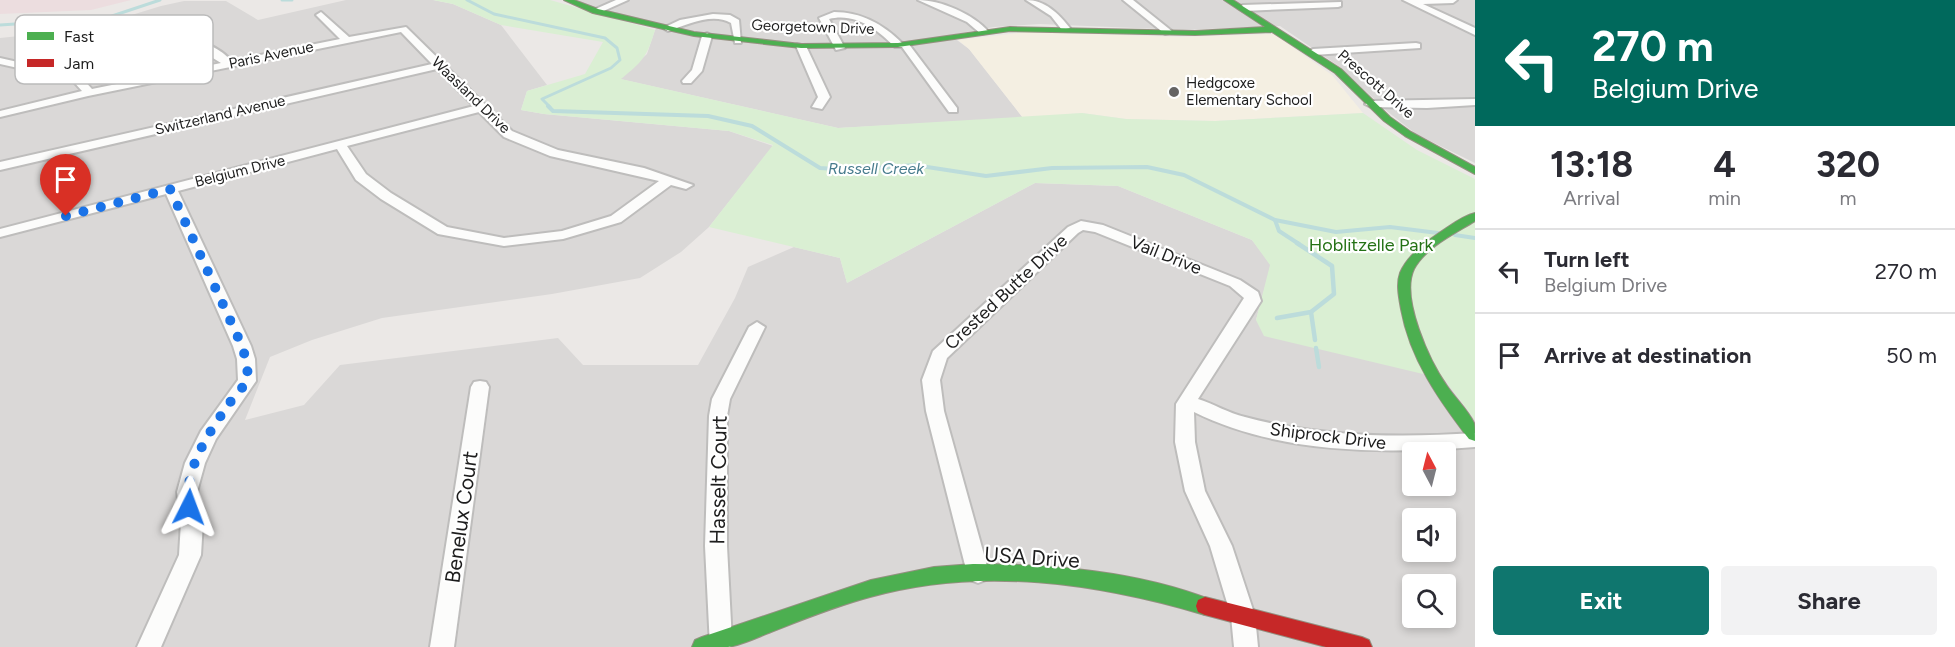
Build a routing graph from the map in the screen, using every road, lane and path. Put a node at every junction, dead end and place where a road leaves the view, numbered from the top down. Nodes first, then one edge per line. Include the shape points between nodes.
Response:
1 (568, 0) edge
2 (624, 0) edge
3 (922, 0) edge
4 (1030, 0) edge
5 (1127, 0) edge
6 (1228, 0) edge
7 (1453, 0) edge
8 (1409, 1) edge
9 (1338, 4) dead end
10 (1243, 8) junction
11 (596, 11) junction
12 (321, 15) dead end
13 (669, 28) junction
14 (1065, 28) junction
15 (403, 29) joint
16 (1276, 29) junction
17 (984, 32) junction
18 (1168, 32) junction
19 (1475, 32) edge
20 (707, 36) junction
21 (346, 39) junction
22 (738, 41) junction
23 (902, 45) junction
24 (801, 46) junction
25 (1416, 46) dead end
26 (840, 48) junction
27 (213, 50) edge
28 (1313, 52) junction
29 (0, 61) edge
30 (15, 64) edge
31 (440, 64) junction
32 (226, 65) junction
33 (213, 68) edge
34 (687, 81) dead end
35 (83, 84) edge
36 (132, 84) edge
37 (88, 93) junction
38 (1475, 102) edge
39 (1371, 104) junction
40 (818, 107) dead end
41 (480, 108) junction
42 (953, 110) dead end
43 (0, 114) edge
44 (340, 145) junction
45 (0, 166) edge
46 (1475, 171) edge
47 (668, 181) junction
48 (686, 185) dead end
49 (170, 189) junction
50 (1475, 216) edge
51 (1081, 225) joint
52 (0, 233) edge
53 (757, 327) dead end
54 (480, 387) dead end
55 (1185, 404) junction
56 (1475, 437) edge
57 (978, 573) junction
58 (1243, 616) junction
59 (711, 644) edge
60 (149, 647) edge
61 (442, 647) edge
62 (1246, 647) edge
63 (1362, 647) edge

1 - 11 street, Georgetown Drive
2 - 11 street
3 - 17 street via 970,20
4 - 14 street via 1054,14
5 - 18 street
6 - 10 street, Prescott Drive
7 - 8 street
8 - 19 street
9 - 10 street
10 - 16 street, Prescott Drive
11 - 13 street, Georgetown Drive
12 - 21 street
13 - 20 street, Georgetown Drive
13 - 22 street via 690,19 729,17 736,22
14 - 17 street, Georgetown Drive
14 - 18 street, Georgetown Drive
15 - 21 street, Paris Avenue
15 - 31 street, Waasland Drive
16 - 18 street, Georgetown Drive
16 - 28 street, Prescott Drive
17 - 23 street, Georgetown Drive
20 - 22 street, Georgetown Drive
20 - 34 street via 697,71
21 - 32 street, Paris Avenue
22 - 24 street, Georgetown Drive
23 - 26 street, Georgetown Drive
23 - 26 street via 882,29 851,15 837,14 824,18
23 - 42 street via 914,54
24 - 26 street, Georgetown Drive
24 - 40 street via 824,97
25 - 28 street
27 - 32 street via 226,60
28 - 39 street, Prescott Drive via 1345,76
29 - 30 street
31 - 41 street, Waasland Drive
31 - 45 street, Switzerland Avenue
32 - 33 street, Paris Avenue
35 - 37 street
36 - 37 street, Paris Avenue
37 - 43 street, Paris Avenue
38 - 39 street
39 - 46 street, Prescott Drive via 1408,134
41 - 44 street, Belgium Drive
41 - 47 street, Waasland Drive via 508,134 529,144
44 - 47 street via 361,177 443,231 504,242 563,235 616,219
44 - 49 street, Belgium Drive
47 - 48 street, Waasland Drive
49 - 52 street, Belgium Drive
49 - 60 street via 242,346 247,381 208,436 195,463 187,492 192,522 190,555
50 - 56 street via 1420,255 1405,276 1408,325 1429,370
51 - 55 street, Vail Drive via 1155,250 1248,291 1253,300
51 - 57 street, Crested Butte Drive via 946,347 939,355 931,380 935,411
53 - 59 street, Hasselt Court via 721,399 718,416
54 - 61 street, Benelux Court
55 - 56 street, Shiprock Drive via 1197,404 1221,418 1282,433 1336,440 1376,444
55 - 58 street via 1185,442 1195,491 1221,546
57 - 58 street, USA Drive via 1143,588
57 - 59 street, USA Drive via 896,582 840,597 783,621
58 - 62 street
58 - 63 street, USA Drive

